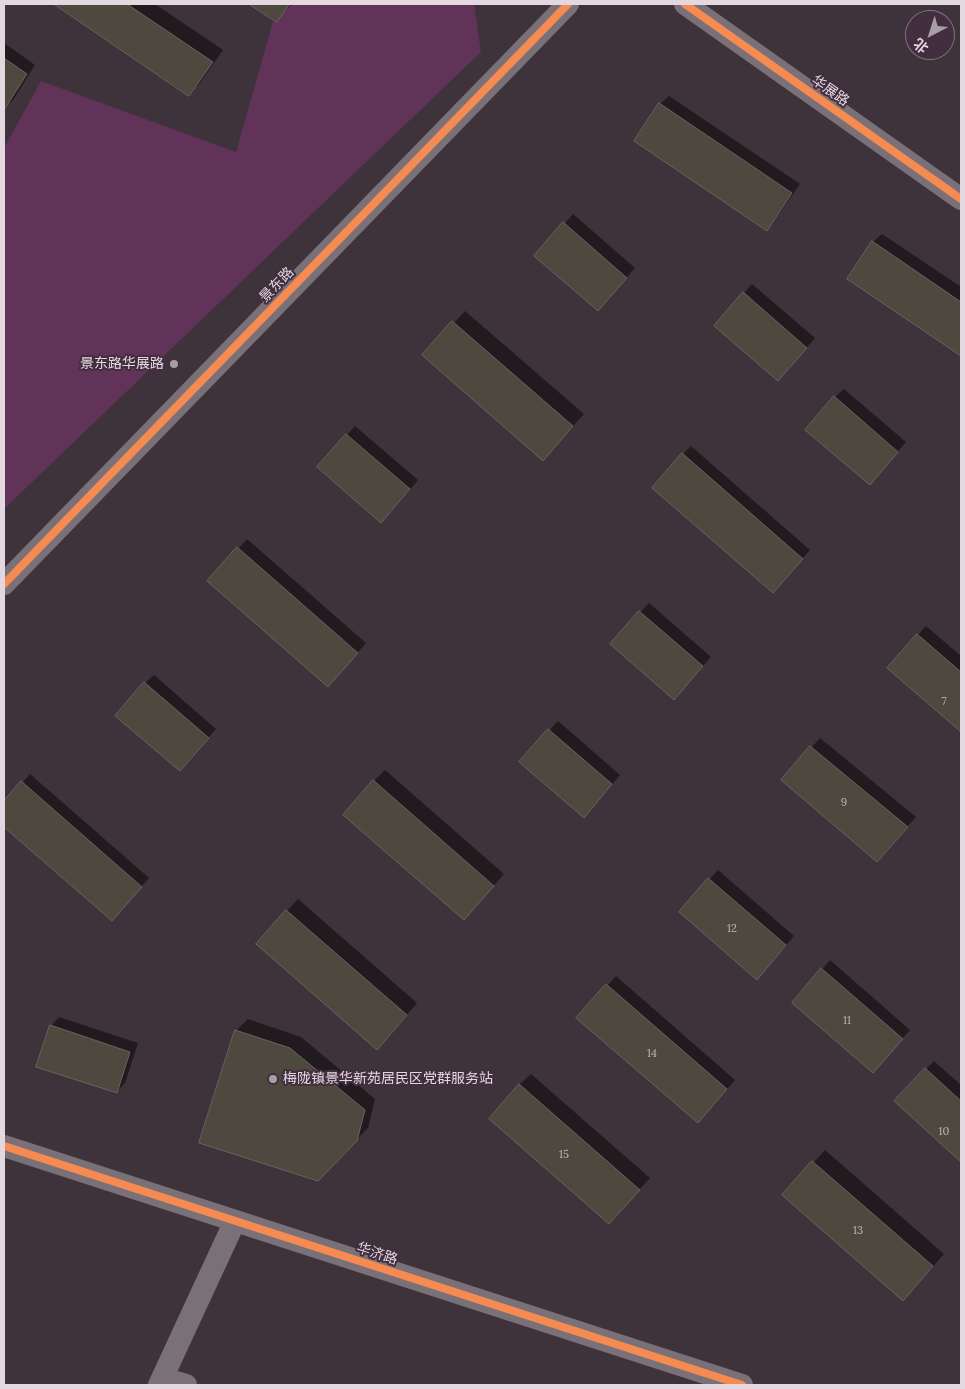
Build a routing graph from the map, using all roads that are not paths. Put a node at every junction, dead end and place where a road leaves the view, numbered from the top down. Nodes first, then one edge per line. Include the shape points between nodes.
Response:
1 (568, 4) edge
2 (685, 4) edge
3 (961, 199) edge
4 (4, 584) edge
5 (4, 1146) edge
6 (235, 1221) junction
7 (161, 1382) edge
8 (186, 1385) edge
9 (742, 1385) edge

1 - 4 street, 景东路
2 - 3 street, 华展路
5 - 6 street, 华济路
6 - 7 street
6 - 9 street, 华济路
7 - 8 street

